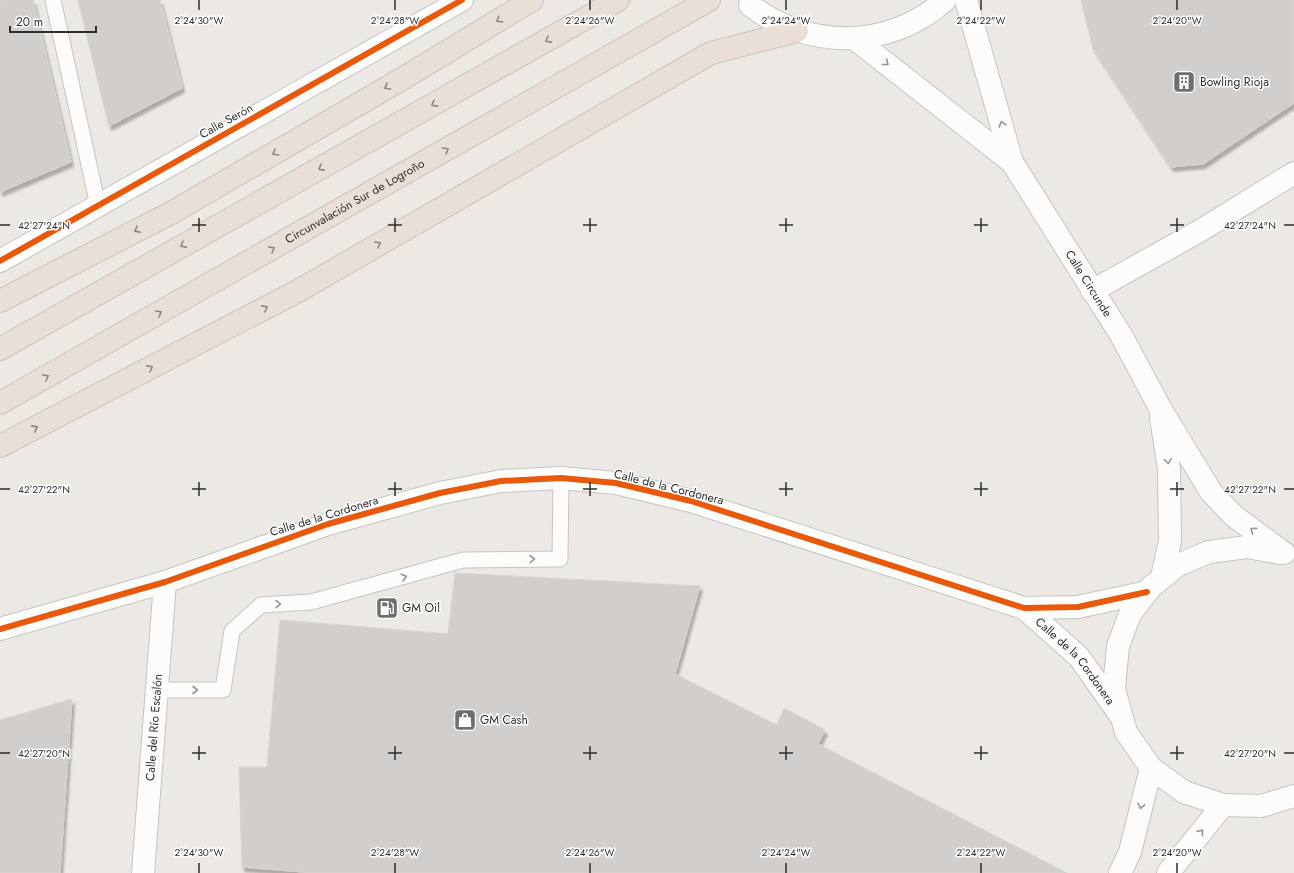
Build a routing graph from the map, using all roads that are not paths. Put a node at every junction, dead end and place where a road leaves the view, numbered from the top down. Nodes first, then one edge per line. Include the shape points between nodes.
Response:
1 (53, 0) edge
2 (462, 0) edge
3 (532, 0) edge
4 (618, 0) edge
5 (945, 0) edge
6 (966, 0) edge
7 (700, 5) edge
8 (750, 5) dead end
9 (797, 31) junction
10 (855, 39) junction
11 (1012, 162) junction
12 (1294, 173) edge
13 (98, 206) junction
14 (0, 261) edge
15 (1092, 291) junction
16 (0, 302) edge
17 (0, 348) edge
18 (0, 404) edge
19 (1160, 408) junction
20 (0, 446) edge
21 (561, 478) junction
22 (1289, 556) edge
23 (164, 582) junction
24 (1155, 584) junction
25 (1024, 608) junction
26 (0, 629) edge
27 (156, 690) junction
28 (1122, 717) junction
29 (1151, 768) junction
30 (1294, 796) edge
31 (1223, 805) junction
32 (143, 873) edge
33 (1120, 873) edge
34 (1168, 873) edge

1 - 13 lane
2 - 13 street, Calle Serón
3 -> 16 highway via 397,82 171,212
4 -> 17 highway
5 - 10 street via 932,12 895,31
11 -> 6 street, Calle Circunde
18 -> 7 highway, Circunvalación Sur de Logroño
8 - 9 street via 764,16
9 - 10 street via 826,38
20 -> 9 highway via 298,290 711,53
10 -> 11 street, Calle Circunde
11 - 15 street, Calle Circunde
12 - 15 street via 1203,229
13 - 14 street, Calle Serón
15 - 19 street, Calle Circunde via 1120,335
22 -> 19 street, Calle Circunde via 1234,516 1211,492
19 -> 24 street, Calle Circunde via 1169,469 1170,534
21 - 23 street, Calle de la Cordonera via 501,481 440,493 328,524
21 - 25 street, Calle de la Cordonera via 616,483 691,501
27 -> 21 lane via 223,690 232,630 261,605 311,602 464,560 560,559
22 - 24 street via 1247,547 1209,552 1178,565
23 - 26 street, Calle de la Cordonera
23 - 27 street, Calle del Río Escalón
24 - 25 street, Calle de la Cordonera via 1078,607
24 - 28 street via 1130,614 1118,646 1114,690
25 - 28 street, Calle de la Cordonera via 1079,657
27 - 32 street, Calle del Río Escalón
28 - 29 street via 1126,732
29 - 31 street via 1184,792
29 -> 33 street via 1130,852
30 - 31 street via 1261,806
34 -> 31 street

